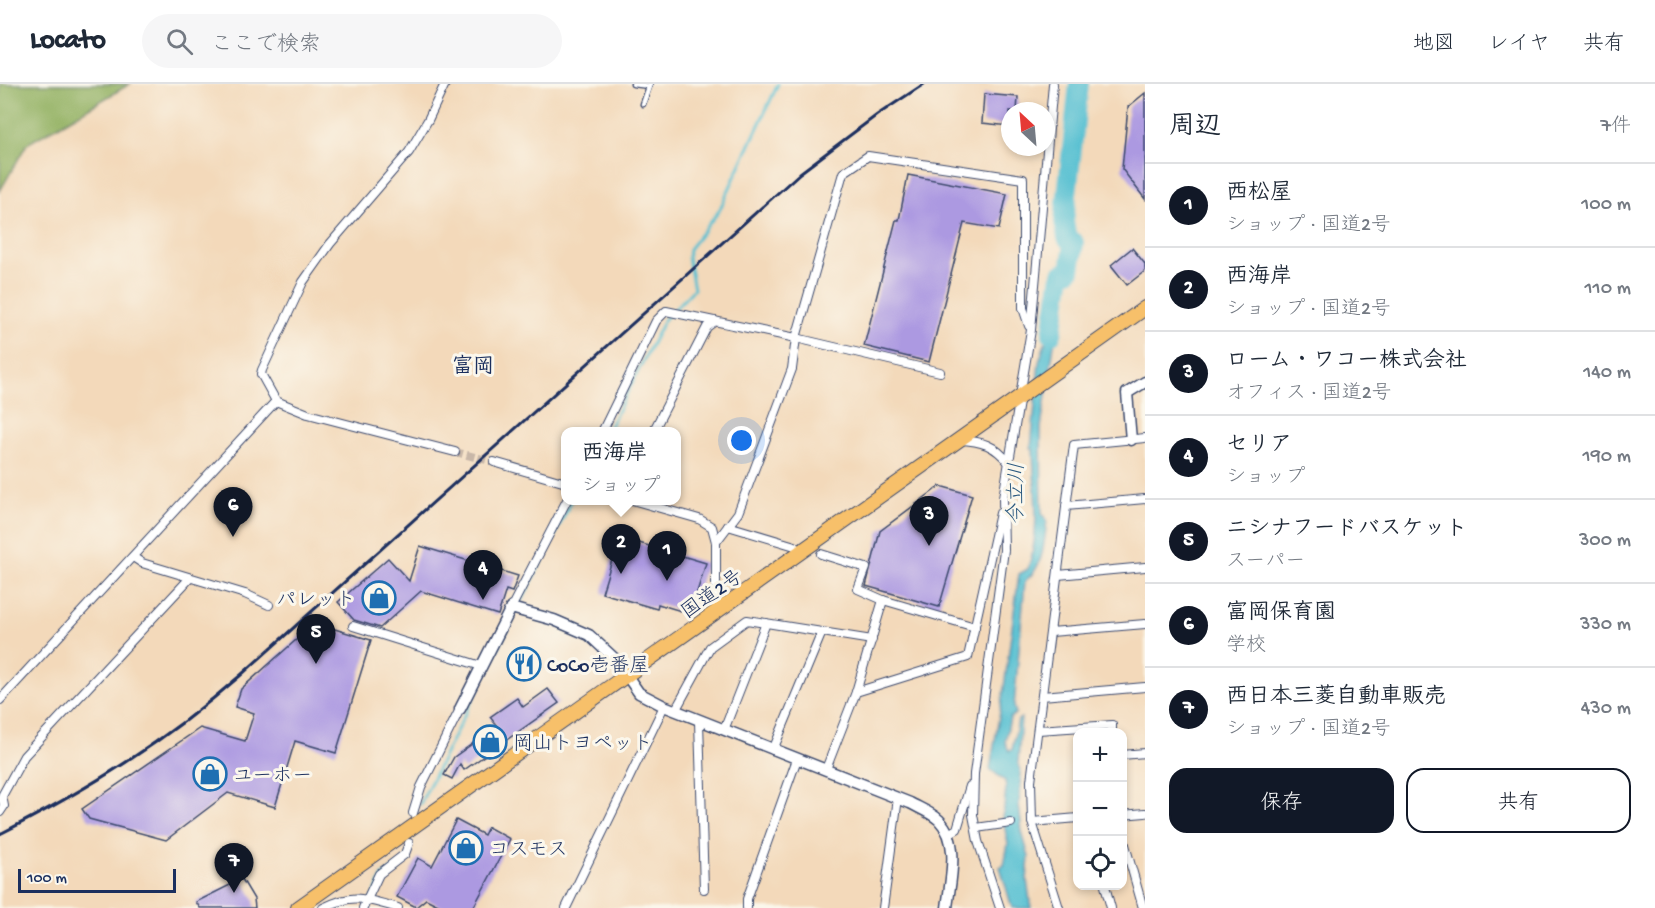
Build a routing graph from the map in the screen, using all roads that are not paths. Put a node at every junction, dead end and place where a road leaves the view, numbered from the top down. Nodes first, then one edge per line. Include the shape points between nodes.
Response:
1 (445, 84) edge
2 (633, 84) edge
3 (1053, 84) edge
4 (650, 85) edge
5 (644, 104) dead end
6 (1145, 309) edge
7 (715, 321) junction
8 (1031, 330) junction
9 (796, 338) junction
10 (940, 372) dead end
11 (1145, 382) edge
12 (1021, 395) junction
13 (276, 401) junction
14 (604, 427) edge
15 (656, 427) edge
16 (1145, 438) edge
17 (959, 440) junction
18 (1131, 440) junction
19 (455, 452) tunnel mouth
20 (494, 462) tunnel mouth
21 (1010, 463) junction
22 (561, 482) edge
23 (1004, 498) junction
24 (1145, 499) edge
25 (565, 505) edge
26 (647, 505) edge
27 (1066, 506) junction
28 (729, 526) junction
29 (716, 542) junction
30 (795, 546) dead end
31 (821, 554) dead end
32 (133, 557) junction
33 (1145, 567) edge
34 (1058, 575) junction
35 (190, 578) junction
36 (883, 600) junction
37 (269, 605) dead end
38 (511, 608) junction
39 (716, 614) junction
40 (766, 623) junction
41 (1145, 624) edge
42 (353, 626) dead end
43 (975, 627) junction
44 (822, 632) junction
45 (1051, 632) junction
46 (872, 640) junction
47 (481, 666) junction
48 (626, 675) junction
49 (1145, 687) edge
50 (856, 692) junction
51 (1042, 696) junction
52 (0, 700) edge
53 (664, 706) junction
54 (460, 709) joint
55 (675, 711) junction
56 (699, 721) junction
57 (1112, 728) edge
58 (724, 730) junction
59 (1038, 730) junction
60 (773, 750) junction
61 (1145, 753) edge
62 (1127, 755) edge
63 (797, 759) junction
64 (826, 769) junction
65 (974, 774) junction
66 (898, 798) junction
67 (0, 812) edge
68 (413, 813) dead end
69 (1145, 813) edge
70 (1127, 814) edge
71 (1073, 818) edge
72 (1032, 822) junction
73 (1011, 823) dead end
74 (979, 828) junction
75 (948, 834) junction
76 (1123, 836) edge
77 (409, 843) dead end
78 (704, 889) dead end
79 (1106, 890) edge
80 (368, 903) edge
81 (298, 908) edge
82 (323, 908) edge
83 (398, 908) edge
84 (566, 908) edge
85 (747, 908) edge
86 (883, 908) edge
87 (947, 908) edge
88 (1000, 908) edge
89 (1059, 908) edge
90 (1111, 908) edge
91 (1143, 908) edge

1 - 13 street via 409,152 330,244 303,282 261,370
2 - 4 lane
3 - 8 street
4 - 5 lane
6 - 12 highway, 国道2号
7 - 9 street
7 - 14 street via 666,311 656,321
7 - 15 street via 707,327
8 - 9 street via 1023,308 1023,179 868,156 843,173
8 - 12 street
9 - 10 street
9 - 28 street via 792,369 738,513
11 - 18 street via 1127,393
12 - 17 highway, 国道2号
12 - 21 street
13 - 19 street via 308,414
13 - 32 street
16 - 18 street
17 - 21 street via 985,443 999,450
17 - 39 highway, 国道2号
18 - 27 street via 1074,445
20 - 22 street
21 - 23 street
23 - 43 street
23 - 65 street via 1004,550
24 - 27 street
25 - 38 street
26 - 29 street via 699,519 712,527
27 - 34 street
28 - 29 street
28 - 30 street
29 - 39 street
31 - 36 street via 866,568 858,590
32 - 35 street
32 - 52 street
33 - 34 street
34 - 45 street
35 - 37 street
35 - 67 street via 24,756 2,796 4,806
36 - 43 street
36 - 46 street
38 - 47 street
38 - 48 street via 589,634
39 - 48 highway, 国道2号
40 - 44 street
40 - 55 street via 747,620 710,647
40 - 58 street
41 - 45 street
42 - 47 street
43 - 50 street via 968,657
44 - 46 street
44 - 60 street
45 - 51 street
46 - 50 street
47 - 54 street
48 - 53 street via 639,693
48 - 81 highway, 国道2号
49 - 51 street
50 - 64 street
51 - 59 street
53 - 55 street
53 - 84 street
54 - 68 street via 421,787
55 - 56 street
56 - 58 street
56 - 78 street
57 - 59 street
58 - 60 street
59 - 72 street via 1031,781
60 - 63 street
61 - 62 street
63 - 64 street
63 - 85 street
64 - 66 street
65 - 74 street via 973,815
65 - 75 street via 957,829
66 - 75 street via 939,819
66 - 86 street
69 - 70 street
71 - 72 street
72 - 89 street
73 - 74 street
74 - 88 street
75 - 87 street via 953,856
76 - 91 street
77 - 80 street via 405,854 380,874
79 - 90 street
80 - 82 street via 354,897
80 - 83 street

